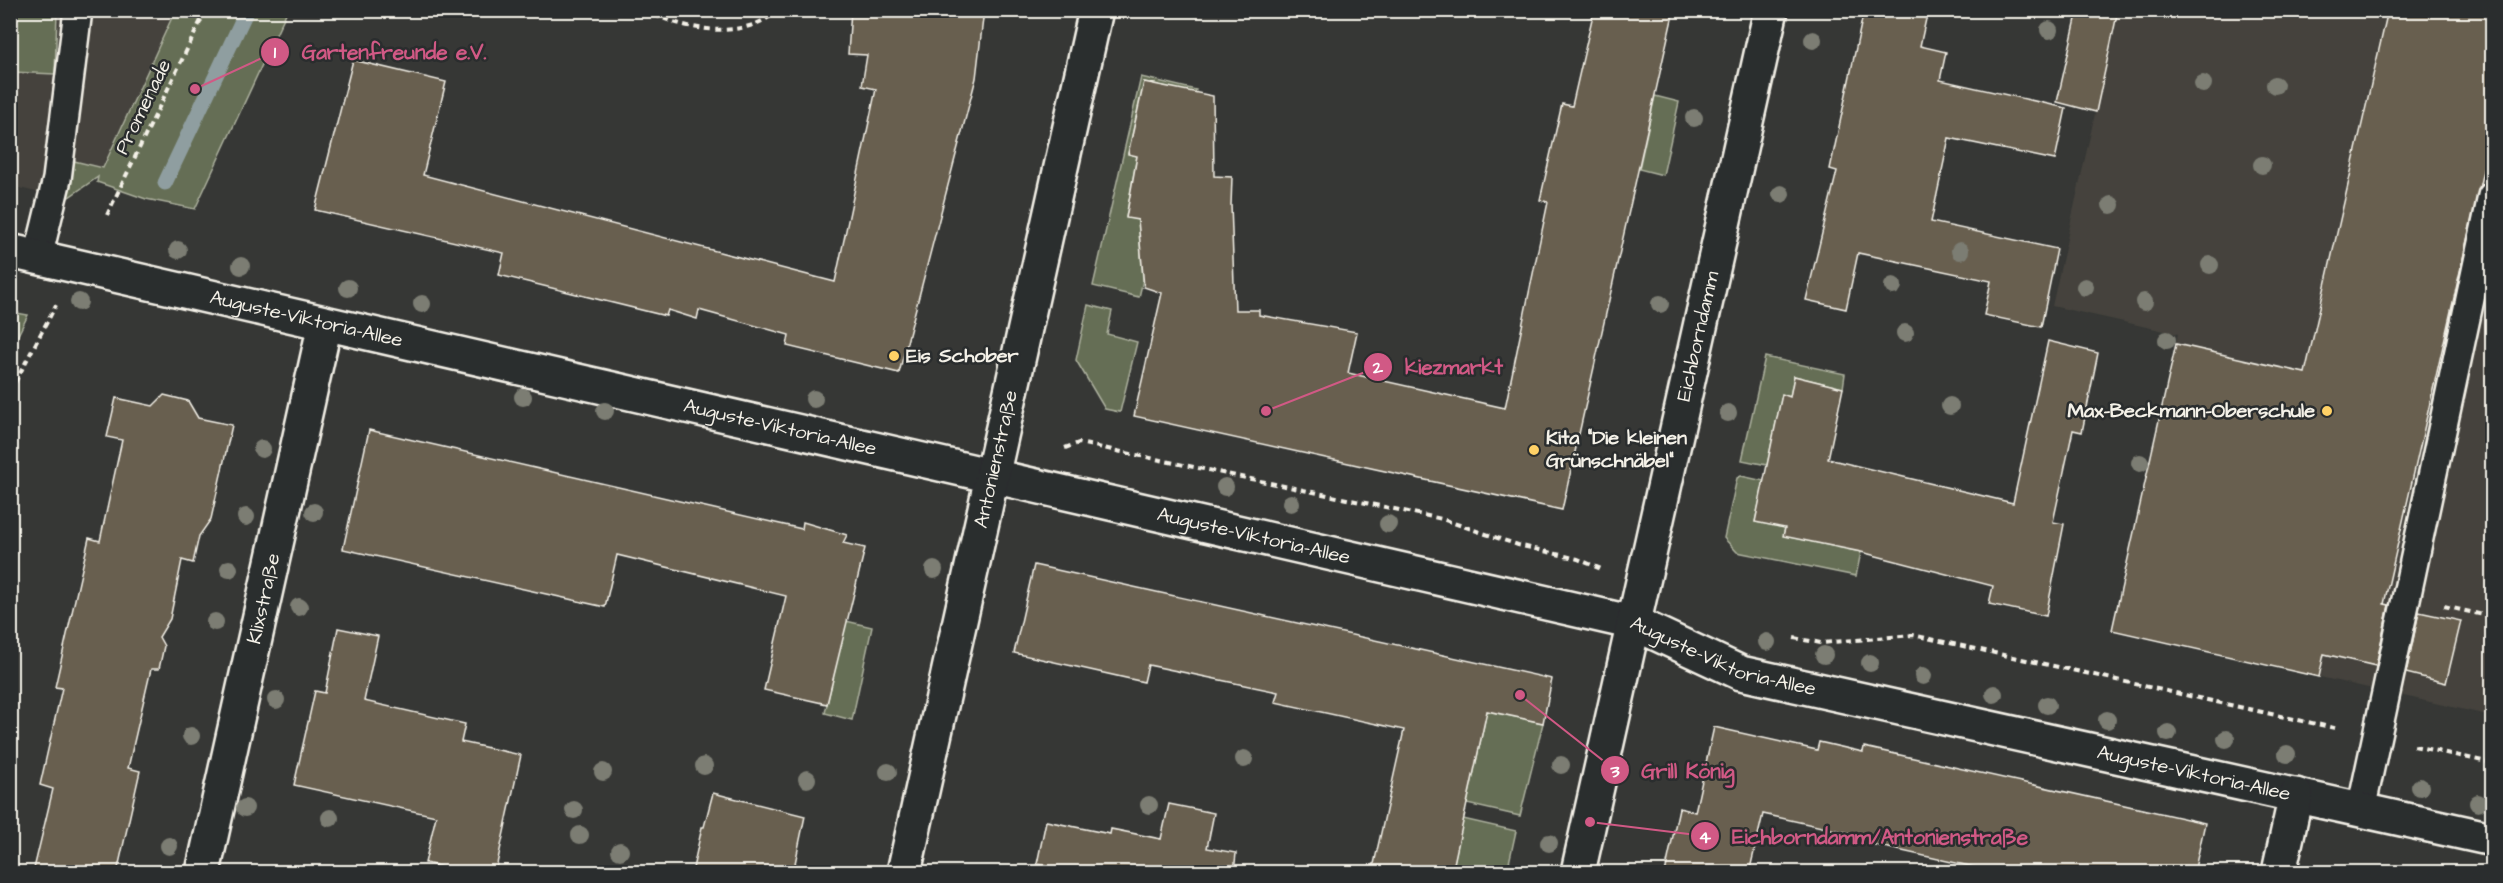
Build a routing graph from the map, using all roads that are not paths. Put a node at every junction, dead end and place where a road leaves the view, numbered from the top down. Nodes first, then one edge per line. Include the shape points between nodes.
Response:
1 (78, 10) edge
2 (1096, 10) edge
3 (1771, 10) edge
4 (2493, 196) edge
5 (24, 254) edge
6 (325, 324) junction
7 (993, 478) junction
8 (1634, 623) junction
9 (2296, 795) junction
10 (2361, 810) junction
11 (2493, 839) edge
12 (202, 873) edge
13 (904, 873) edge
14 (1578, 873) edge
15 (2279, 873) edge

1 - 5 lane via 57,179
2 - 7 street, Antonienstraße
3 - 8 street, Eichborndamm
4 - 10 lane
5 - 6 street, Auguste-Viktoria-Allee
6 - 7 street, Auguste-Viktoria-Allee
6 - 12 street, Klixstraße
7 - 8 street, Auguste-Viktoria-Allee
7 - 13 street, Antonienstraße
8 - 9 street, Auguste-Viktoria-Allee via 1741,673
8 - 14 street, Eichborndamm
9 - 10 street, Auguste-Viktoria-Allee
9 - 15 street
10 - 11 street, Auguste-Viktoria-Allee

